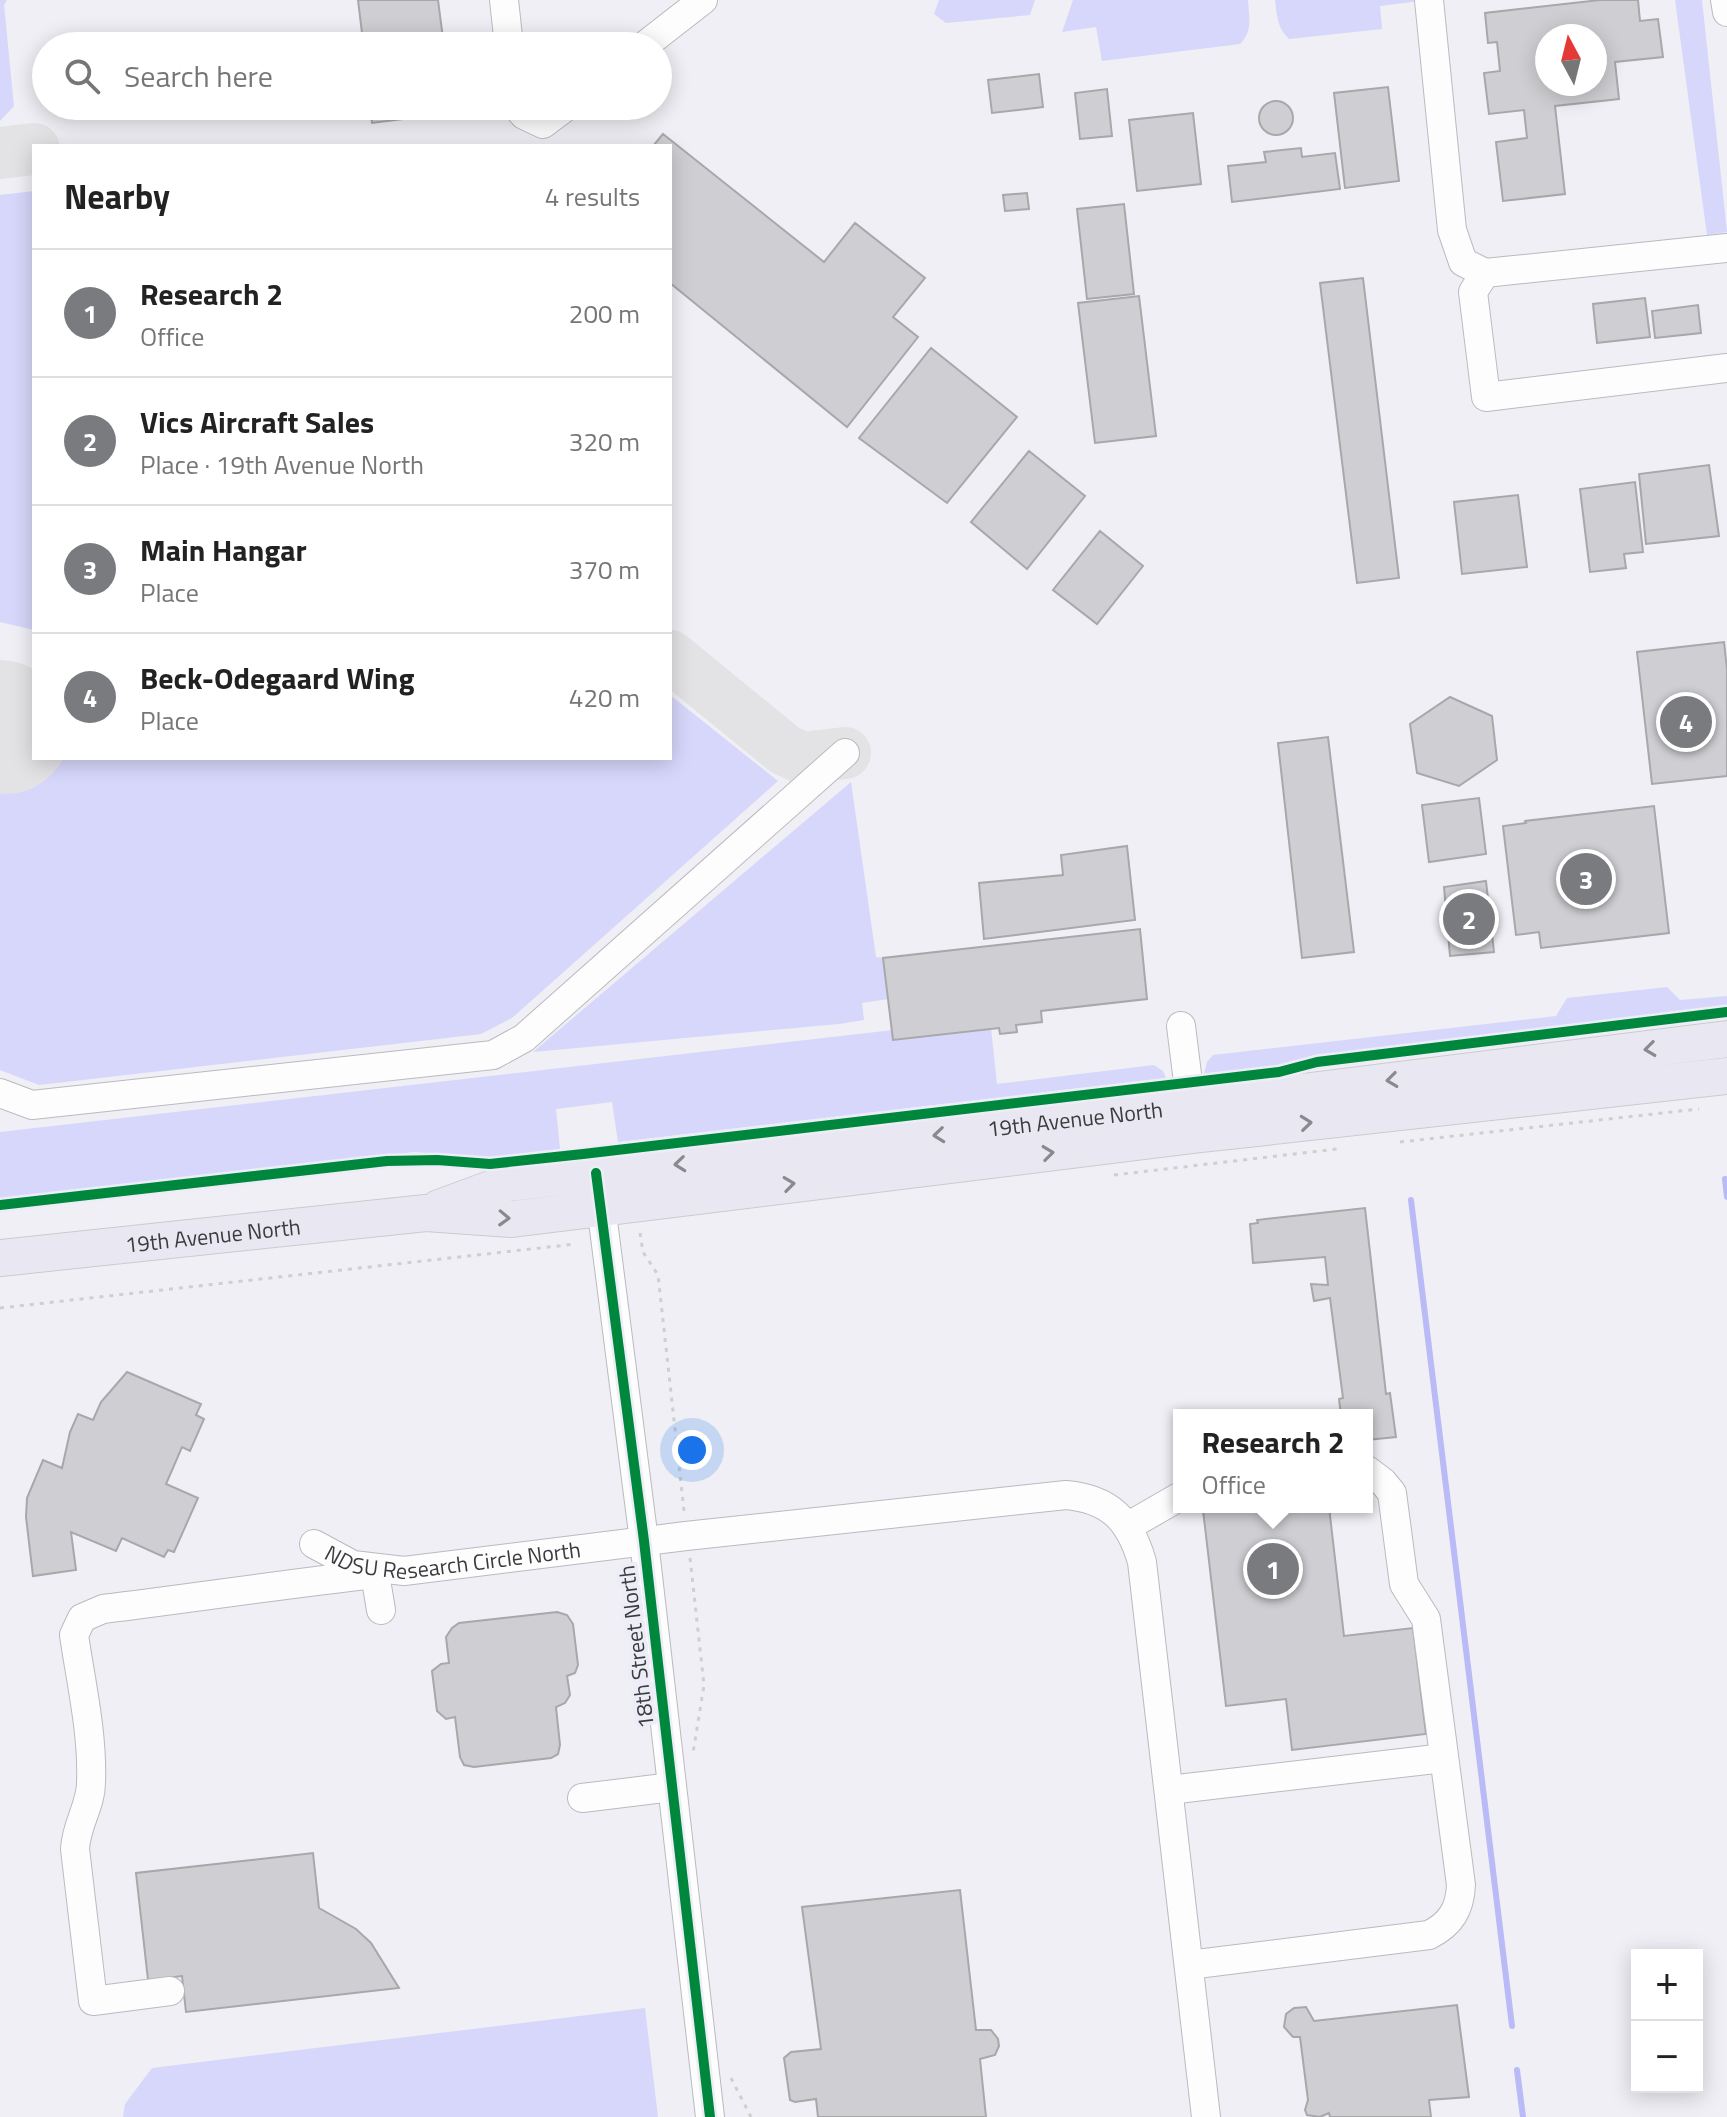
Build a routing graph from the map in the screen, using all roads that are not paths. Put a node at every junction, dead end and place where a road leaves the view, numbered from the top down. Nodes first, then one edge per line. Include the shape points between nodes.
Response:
1 (504, 0) edge
2 (703, 0) edge
3 (1429, 0) edge
4 (1725, 0) edge
5 (1727, 12) edge
6 (507, 32) edge
7 (662, 32) edge
8 (1727, 248) edge
9 (1485, 273) junction
10 (1727, 368) edge
11 (845, 753) dead end
12 (1181, 1026) dead end
13 (1727, 1039) edge
14 (1720, 1092) edge
15 (0, 1093) edge
16 (1191, 1106) junction
17 (599, 1190) junction
18 (0, 1258) edge
19 (1373, 1474) edge
20 (1173, 1500) edge
21 (1127, 1527) junction
22 (644, 1541) junction
23 (314, 1544) dead end
24 (404, 1571) junction
25 (375, 1574) junction
26 (381, 1610) dead end
27 (1444, 1758) junction
28 (672, 1787) junction
29 (1169, 1790) junction
30 (582, 1798) dead end
31 (1189, 1965) junction
32 (170, 1991) dead end
33 (710, 2117) edge
34 (1206, 2117) edge

1 - 6 street
2 - 7 street
3 - 9 street via 1452,230 1463,262
4 - 5 street
8 - 9 street
9 - 10 street via 1473,292 1486,397
11 - 15 street via 524,1038 493,1055 32,1105
12 - 16 street
13 -> 16 main road, 19th Avenue North
17 -> 14 main road, 19th Avenue North
16 -> 17 main road, 19th Avenue North
17 - 18 main road, 19th Avenue North via 512,1219 426,1213
17 - 22 street, 18th Street North
19 - 27 street via 1392,1493 1404,1584 1426,1619
20 - 21 street
21 - 22 street, NDSU Research Circle North via 1103,1503 1066,1495
21 - 29 street via 1142,1562
22 - 24 street, NDSU Research Circle North
22 - 28 street, 18th Street North
23 - 24 street, NDSU Research Circle North via 353,1565
24 - 25 street
25 - 26 street
25 - 32 street via 103,1609 82,1618 74,1635 91,1787 75,1849 93,2001
27 - 29 street
27 - 31 street via 1461,1885 1460,1902 1444,1928 1429,1935
28 - 30 street
28 - 33 street, 18th Street North
29 - 31 street
31 - 34 street

